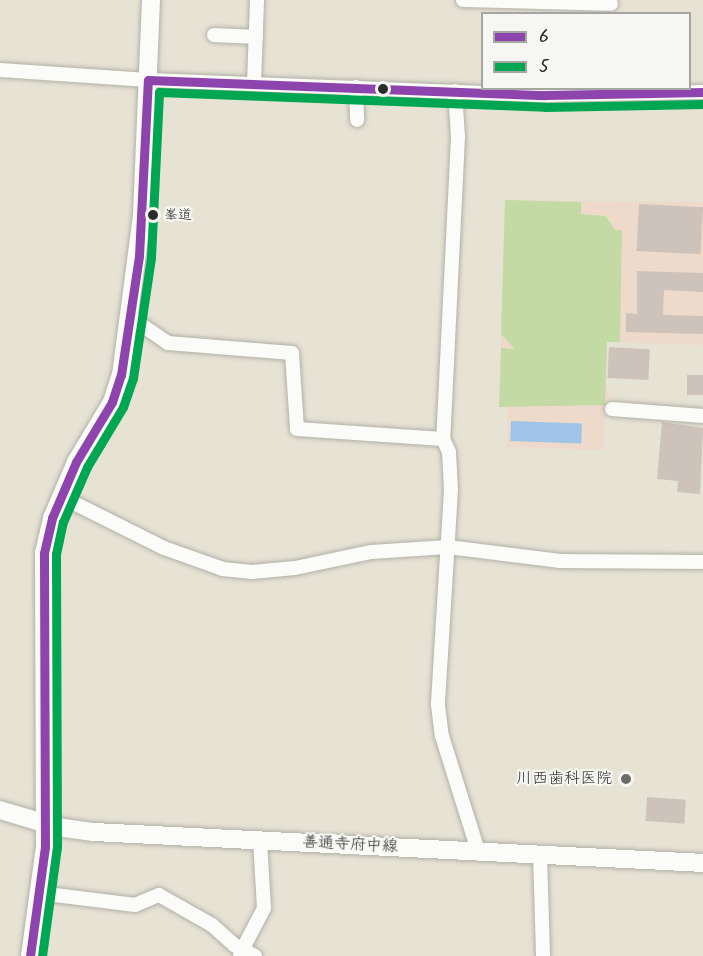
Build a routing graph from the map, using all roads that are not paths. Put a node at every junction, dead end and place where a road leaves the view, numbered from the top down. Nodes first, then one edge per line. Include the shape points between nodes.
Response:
1 (151, 0) edge
2 (257, 0) edge
3 (463, 0) edge
4 (610, 6) edge
5 (214, 35) dead end
6 (256, 37) junction
7 (0, 70) edge
8 (148, 80) junction
9 (254, 83) junction
10 (356, 87) junction
11 (455, 91) junction
12 (604, 92) edge
13 (703, 92) edge
14 (357, 120) dead end
15 (130, 317) junction
16 (612, 409) dead end
17 (703, 416) edge
18 (443, 439) junction
19 (62, 497) junction
20 (448, 547) junction
21 (703, 562) edge
22 (0, 810) edge
23 (45, 824) junction
24 (260, 841) junction
25 (478, 851) junction
26 (540, 854) junction
27 (703, 863) edge
28 (39, 893) junction
29 (241, 952) edge
30 (30, 956) edge
31 (255, 956) edge
32 (543, 956) edge

1 - 8 main road
2 - 6 street
3 - 4 street
5 - 6 street
6 - 9 street
7 - 8 street
8 - 9 street
8 - 15 main road via 142,215
9 - 10 street
10 - 11 street
10 - 14 street
11 - 12 street
11 - 18 street via 458,137
12 - 13 street
15 - 18 street via 168,343 292,353 297,429
15 - 19 main road via 114,395 76,462
16 - 17 street
18 - 20 street via 449,452 451,490
19 - 20 street via 164,548 223,569 252,572 295,568 371,552
19 - 23 main road via 44,553 42,582
20 - 21 street via 560,561
20 - 25 street via 438,705 442,736
22 - 23 main road, 善通寺府中線
23 - 24 main road, 善通寺府中線 via 94,832
23 - 28 main road
24 - 25 main road, 善通寺府中線
24 - 29 street via 264,908
25 - 26 main road, 善通寺府中線
26 - 27 main road, 善通寺府中線
26 - 32 street
28 - 29 street via 135,905 159,895 212,925
28 - 30 main road
29 - 31 street

